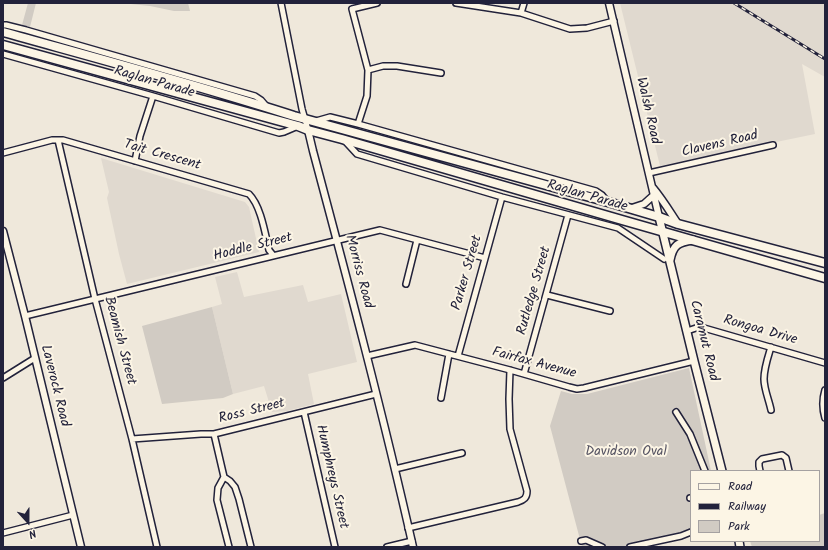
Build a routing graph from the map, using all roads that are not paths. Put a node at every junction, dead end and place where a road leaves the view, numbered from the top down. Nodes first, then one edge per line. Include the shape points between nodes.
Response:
1 (281, 3) edge
2 (377, 3) edge
3 (456, 3) edge
4 (524, 3) edge
5 (610, 3) edge
6 (521, 13) junction
7 (614, 21) junction
8 (3, 26) edge
9 (3, 32) edge
10 (3, 45) edge
11 (3, 54) edge
12 (368, 70) junction
13 (441, 73) dead end
14 (153, 96) junction
15 (267, 107) junction
16 (305, 118) junction
17 (316, 121) junction
18 (358, 124) junction
19 (298, 126) junction
20 (308, 130) junction
21 (342, 139) junction
22 (58, 140) junction
23 (773, 145) dead end
24 (3, 153) edge
25 (134, 161) junction
26 (649, 173) junction
27 (652, 187) junction
28 (654, 195) junction
29 (502, 197) junction
30 (608, 202) junction
31 (628, 208) junction
32 (568, 215) junction
33 (660, 217) junction
34 (678, 224) junction
35 (621, 225) junction
36 (3, 231) edge
37 (663, 232) junction
38 (337, 240) junction
39 (417, 240) junction
40 (693, 240) junction
41 (273, 255) junction
42 (485, 258) junction
43 (667, 260) junction
44 (825, 263) edge
45 (825, 278) edge
46 (406, 284) dead end
47 (547, 295) junction
48 (95, 299) junction
49 (610, 311) dead end
50 (25, 316) junction
51 (687, 331) junction
52 (771, 347) junction
53 (449, 354) junction
54 (367, 356) junction
55 (458, 356) junction
56 (35, 358) junction
57 (694, 361) junction
58 (825, 363) edge
59 (510, 370) junction
60 (524, 374) junction
61 (3, 378) edge
62 (825, 390) edge
63 (376, 394) junction
64 (441, 398) dead end
65 (771, 410) dead end
66 (304, 412) junction
67 (676, 412) dead end
68 (825, 418) edge
69 (214, 434) junction
70 (132, 439) junction
71 (462, 453) dead end
72 (396, 469) junction
73 (705, 470) edge
74 (722, 470) edge
75 (760, 470) edge
76 (789, 470) edge
77 (224, 477) junction
78 (73, 515) junction
79 (408, 528) junction
80 (690, 532) edge
81 (3, 533) edge
82 (581, 541) dead end
83 (413, 544) edge
84 (81, 547) edge
85 (157, 547) edge
86 (229, 547) edge
87 (251, 547) edge
88 (335, 547) edge
89 (387, 547) edge
90 (602, 547) edge
91 (630, 547) edge

1 - 16 street, Morriss Road
2 - 12 street via 352,9
3 - 6 street
4 - 6 street
5 - 7 street, Walsh Road
6 - 7 street via 570,29 587,28
7 - 26 street, Walsh Road
8 - 15 street, Raglan Parade via 26,30 255,96
9 - 15 highway, Raglan Parade
10 - 19 highway, Raglan Parade
11 - 14 street, Raglan Parade
12 - 13 street via 397,66
12 - 18 street via 367,96
14 - 19 street, Raglan Parade via 280,133
14 - 25 street
15 - 16 highway, Raglan Parade
16 - 17 highway, Raglan Parade
16 - 20 street, Morriss Road
17 - 18 street, Raglan Parade via 330,117
17 - 30 highway, Raglan Parade
18 - 30 street, Raglan Parade via 596,191
19 - 20 highway, Raglan Parade
20 - 21 highway, Raglan Parade
20 - 38 street, Morriss Road
21 - 29 street, Raglan Parade via 357,154
21 - 35 highway, Raglan Parade
22 - 24 street, Tait Crescent
22 - 25 street, Tait Crescent
22 - 48 street, Beamish Street
23 - 26 street, Clavens Road
25 - 41 street, Tait Crescent via 249,194 257,206 269,250
26 - 27 street, Walsh Road
27 - 28 street, Walsh Road
27 - 34 street
28 - 31 street via 638,207
28 - 33 street, Walsh Road
29 - 32 street, Raglan Parade
29 - 42 street, Parker Street
30 - 31 highway, Raglan Parade
31 - 33 highway, Raglan Parade
31 - 35 highway
32 - 35 street, Raglan Parade
32 - 47 street, Rutledge Street
33 - 34 highway, Raglan Parade
33 - 37 main road, Caramut Road
34 - 44 highway, Raglan Parade
35 - 37 highway, Raglan Parade
35 - 43 street, Raglan Parade
36 - 50 street, Laverock Road
37 - 40 highway, Raglan Parade
37 - 43 main road, Caramut Road
38 - 39 street, Hoddle Street via 380,230
38 - 41 street, Hoddle Street
38 - 54 street, Morriss Road
39 - 42 street, Hoddle Street
39 - 46 street
40 - 43 main road via 675,246
40 - 45 highway, Raglan Parade
41 - 48 street, Hoddle Street
42 - 55 street, Parker Street
43 - 51 main road, Caramut Road
47 - 49 street
47 - 60 street, Rutledge Street
48 - 50 street, Hoddle Street
48 - 70 street, Beamish Street
50 - 56 street, Laverock Road
51 - 52 street, Rongoa Drive via 704,328
51 - 57 main road, Caramut Road
52 - 58 street, Rongoa Drive
52 - 65 street via 764,378
53 - 54 street, Fairfax Avenue via 415,345
53 - 55 street, Fairfax Avenue
53 - 64 street
54 - 63 street, Morriss Road
55 - 59 street, Fairfax Avenue
56 - 61 street
56 - 78 street, Laverock Road
57 - 60 street, Fairfax Avenue via 584,388 569,387
57 - 74 main road, Caramut Road
59 - 60 street, Fairfax Avenue
59 - 79 street via 510,429 527,491 525,500
62 - 68 street via 822,400
63 - 66 street, Ross Street
63 - 72 street, Morriss Road
66 - 69 street, Ross Street
66 - 88 street, Humphreys Street
67 - 73 street via 690,434
69 - 70 street, Ross Street
69 - 77 street
70 - 85 street, Beamish Street
71 - 72 street
72 - 79 street, Morriss Road
75 - 76 street via 758,466 762,459 782,455 786,458
77 - 86 street via 218,488 217,500
77 - 87 street via 235,488
78 - 81 street
78 - 84 street, Laverock Road
79 - 83 street, Morriss Road
80 - 91 street
82 - 90 street via 586,540
83 - 89 street

